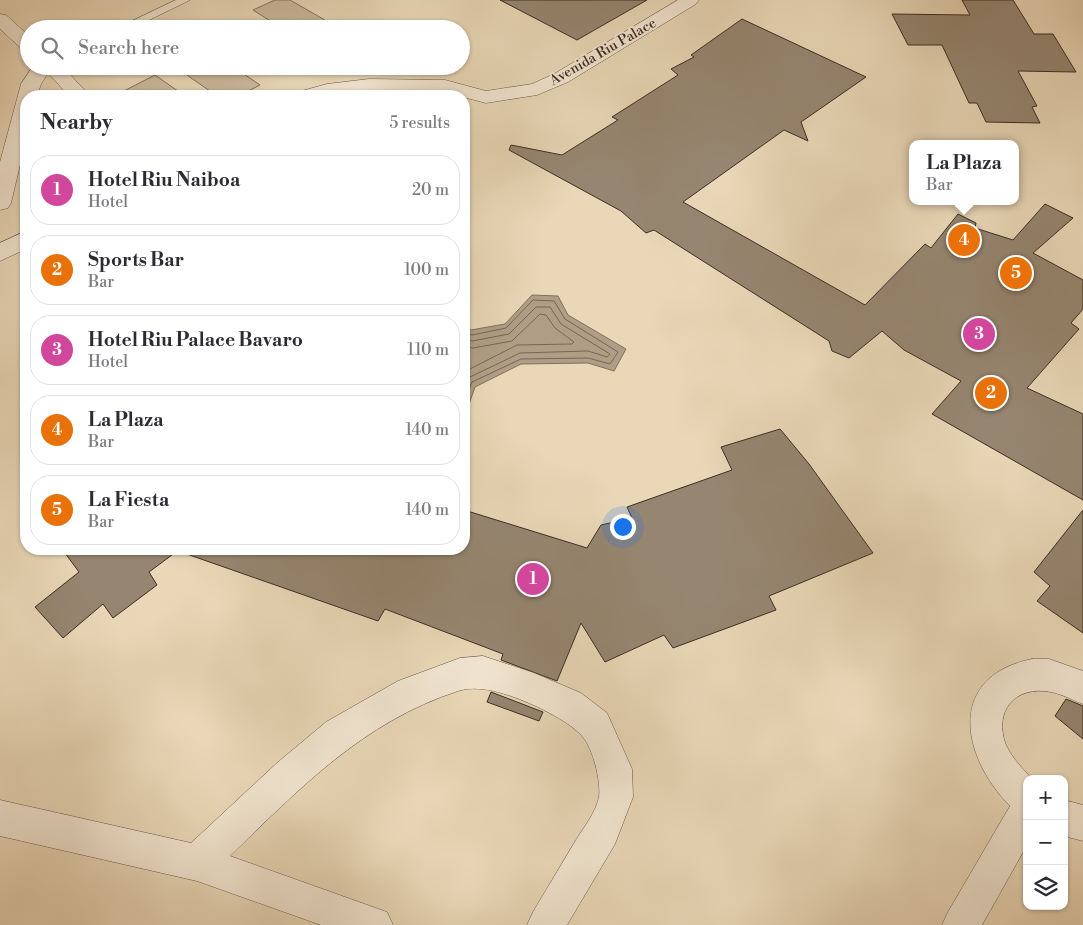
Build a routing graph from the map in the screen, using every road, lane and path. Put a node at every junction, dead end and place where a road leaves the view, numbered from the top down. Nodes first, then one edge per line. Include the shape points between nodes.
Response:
1 (185, 0) edge
2 (690, 0) edge
3 (0, 20) edge
4 (141, 20) edge
5 (20, 38) edge
6 (37, 75) edge
7 (60, 75) edge
8 (30, 90) edge
9 (74, 90) edge
10 (327, 90) edge
11 (460, 90) edge
12 (470, 93) edge
13 (20, 125) edge
14 (0, 203) edge
15 (20, 242) edge
16 (0, 253) edge
17 (1083, 688) edge
18 (1023, 794) edge
19 (1023, 817) edge
20 (0, 818) edge
21 (1068, 819) edge
22 (1083, 822) edge
23 (197, 863) junction
24 (374, 925) edge
25 (546, 925) edge
26 (961, 925) edge

1 - 4 lane
2 - 12 street, Avenida Riu Palace via 561,78 537,89 486,97
3 - 5 street
6 - 8 street
7 - 9 street
10 - 11 street, Avenida Riu Palace via 369,85 445,86
13 - 14 street
15 - 16 street
17 - 18 street via 1050,674 1028,674 1008,680 995,693 987,712 987,734 995,759 1010,782
19 - 26 street
20 - 23 street
21 - 22 street
23 - 24 street
23 - 25 street via 289,775 338,734 410,693 460,674 483,672 569,705 595,725 615,769 616,797 602,831

